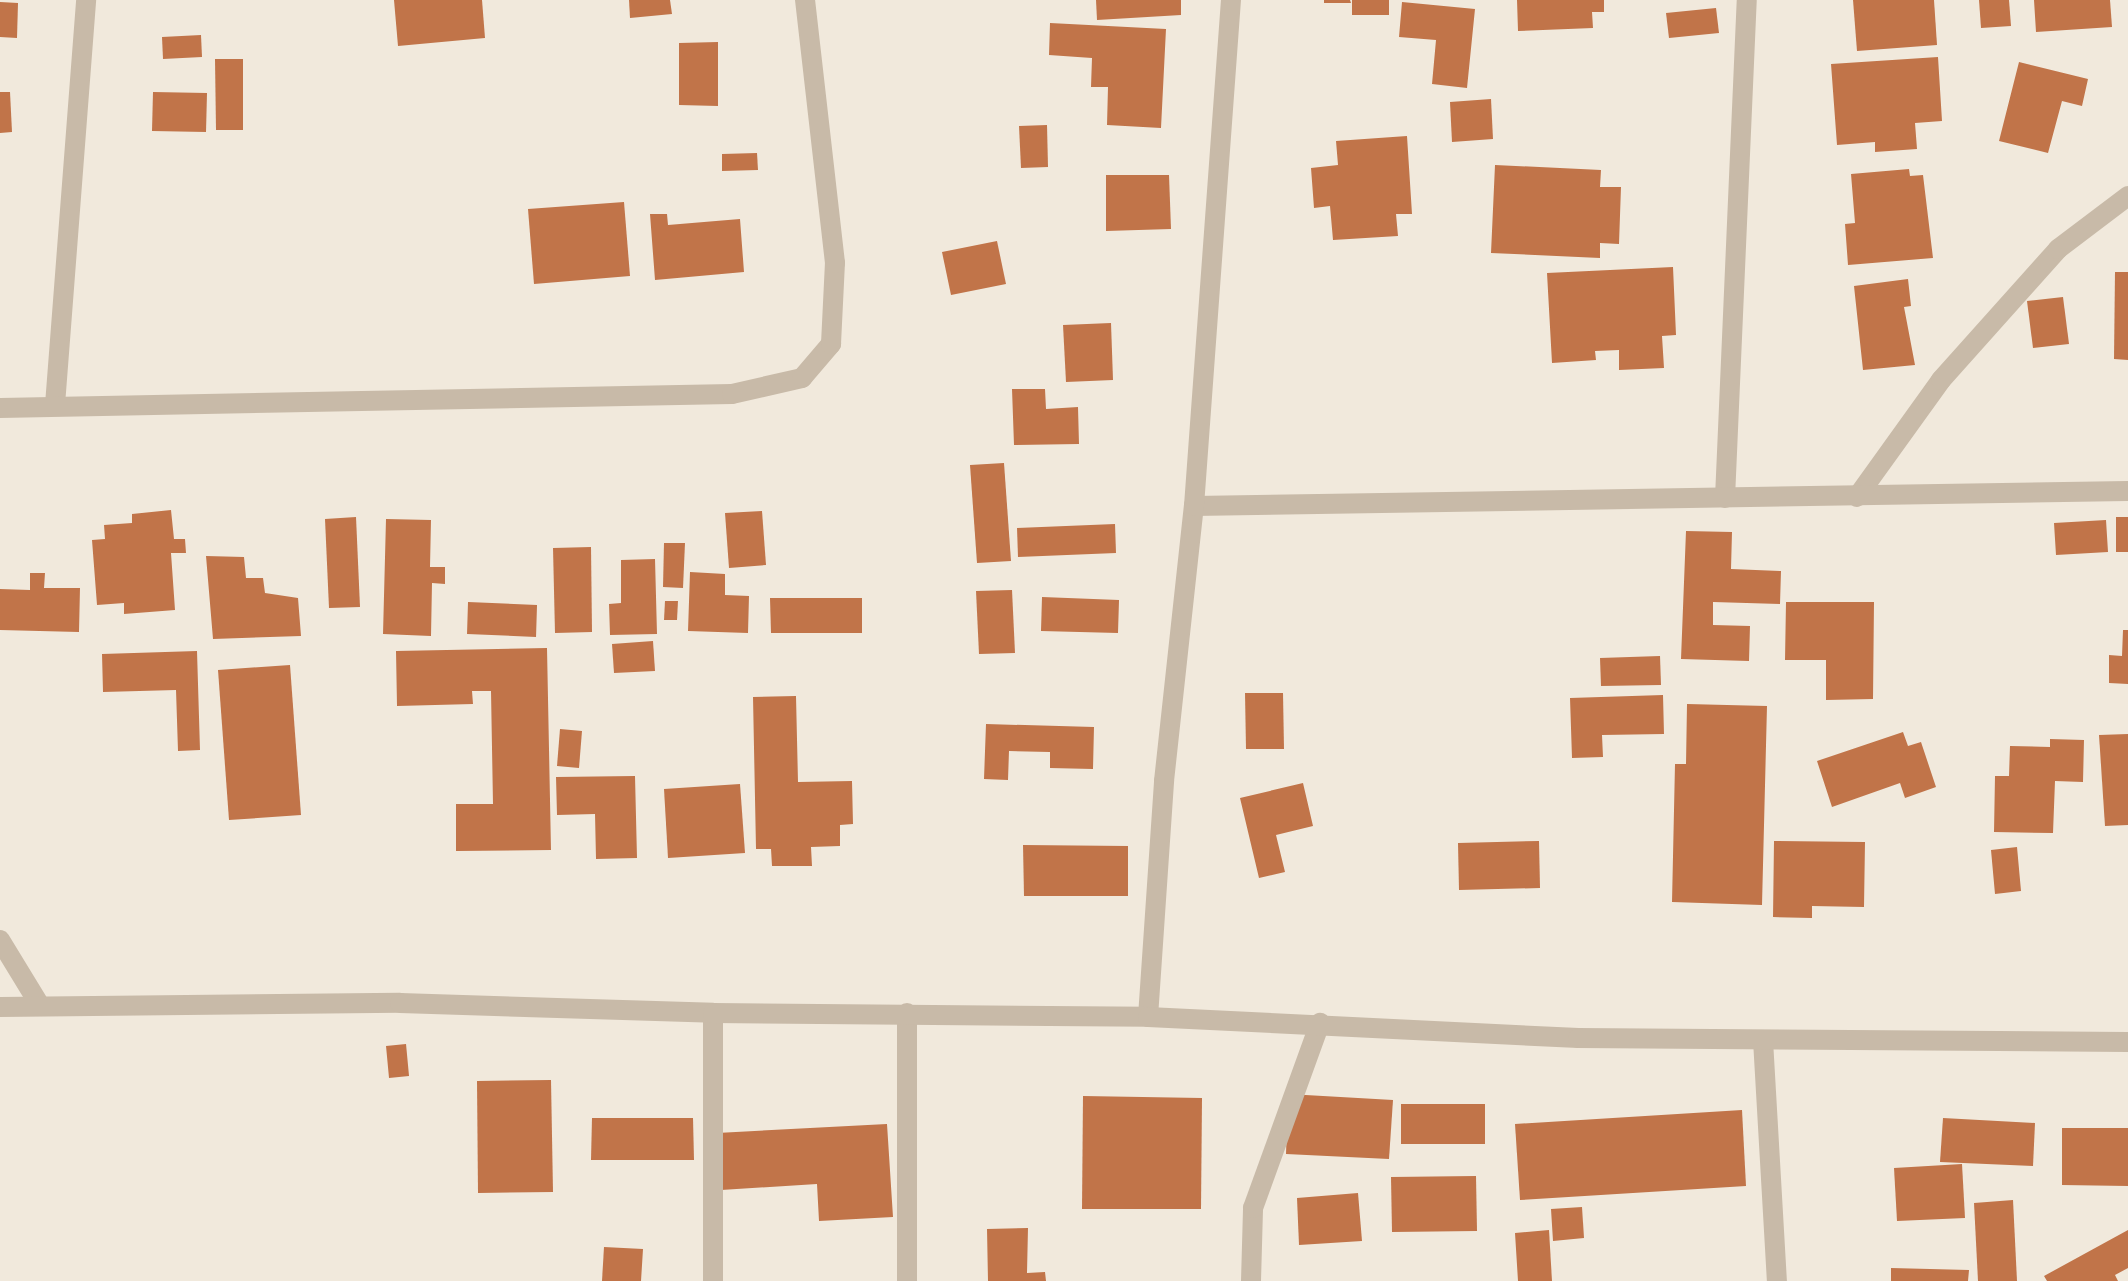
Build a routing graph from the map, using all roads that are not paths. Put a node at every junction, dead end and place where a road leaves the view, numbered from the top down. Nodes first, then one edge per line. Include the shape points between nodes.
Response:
1 (86, 0) edge
2 (805, 0) edge
3 (1231, 0) edge
4 (1747, 0) edge
5 (2128, 196) edge
6 (55, 405) junction
7 (0, 408) edge
8 (2128, 491) edge
9 (1857, 497) junction
10 (1725, 498) junction
11 (1194, 506) junction
12 (0, 940) edge
13 (39, 1004) junction
14 (0, 1007) edge
15 (713, 1013) junction
16 (907, 1013) junction
17 (1148, 1017) junction
18 (1320, 1023) junction
19 (1763, 1040) junction
20 (2128, 1042) edge
21 (713, 1281) edge
22 (907, 1281) edge
23 (1251, 1281) edge
24 (1777, 1281) edge

1 - 6 street
2 - 6 street via 835,263 831,344 802,378 732,394
3 - 11 street
4 - 10 street
5 - 9 street via 2058,249 1941,380
6 - 7 street
8 - 9 street
9 - 10 street
10 - 11 street
11 - 17 street via 1164,781
12 - 13 street
13 - 14 street
13 - 15 street via 400,1003
15 - 16 street
15 - 21 street
16 - 17 street
16 - 22 street
17 - 18 street
18 - 19 street via 1578,1038
18 - 23 street via 1253,1208
19 - 20 street
19 - 24 street

